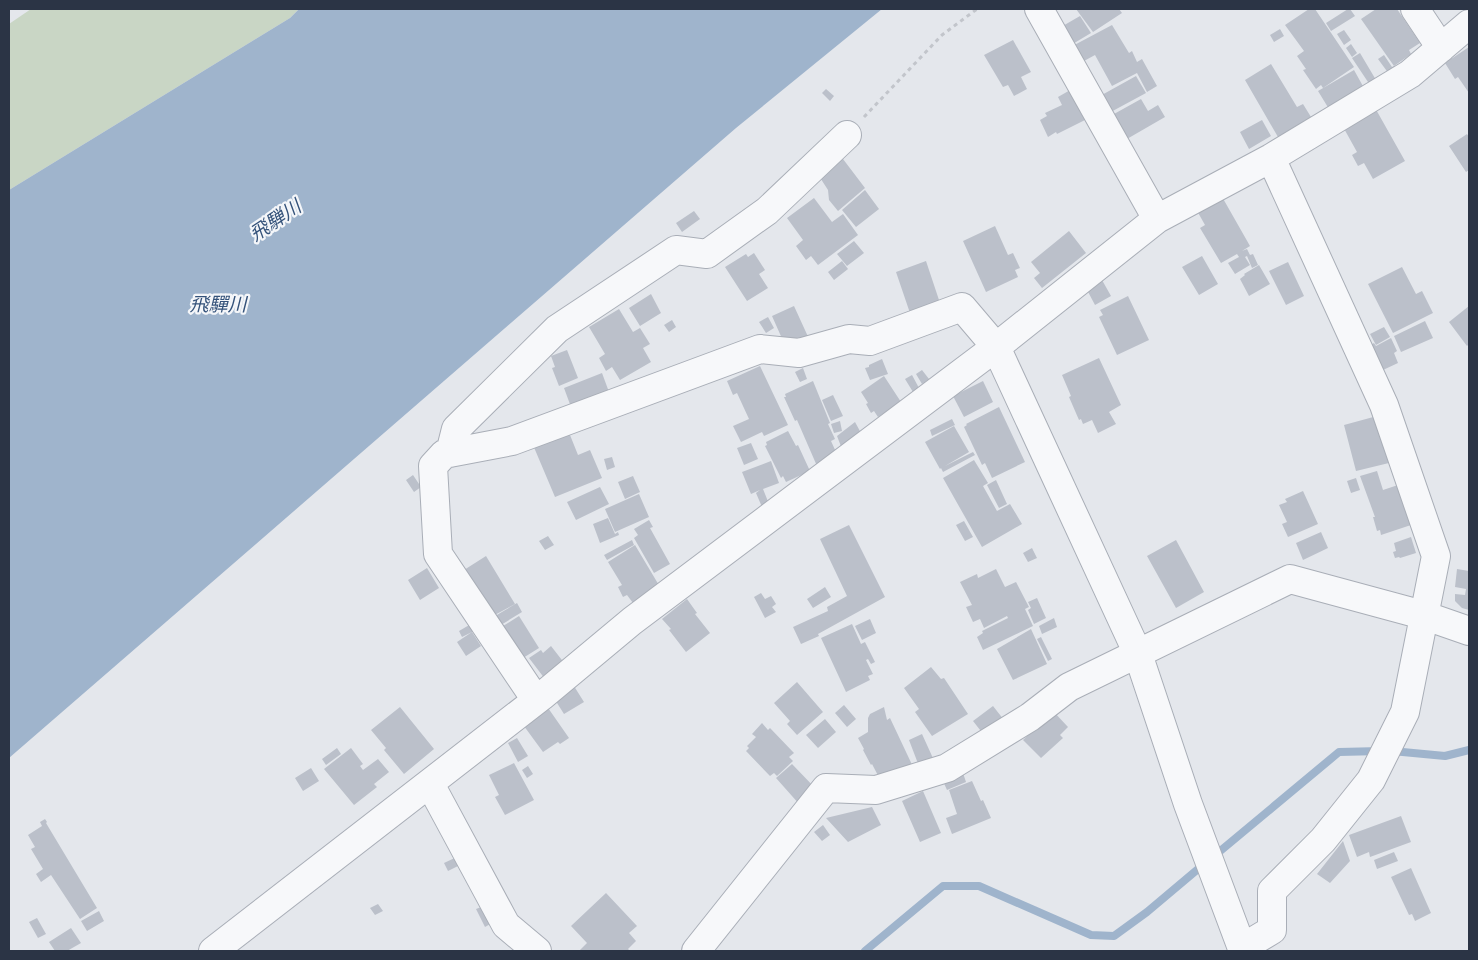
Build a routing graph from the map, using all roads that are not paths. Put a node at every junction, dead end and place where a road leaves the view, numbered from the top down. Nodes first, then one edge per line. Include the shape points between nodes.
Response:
1 (1039, 9) edge
2 (1414, 9) edge
3 (1469, 24) edge
4 (1441, 48) junction
5 (847, 135) road end
6 (1271, 158) junction
7 (1156, 219) junction
8 (996, 348) junction
9 (450, 453) junction
10 (1423, 615) junction
11 (1469, 631) edge
12 (1138, 654) junction
13 (536, 700) junction
14 (430, 784) junction
15 (1243, 950) edge
16 (213, 951) edge
17 (537, 951) edge
18 (696, 951) edge

1 - 7 street
2 - 4 street
3 - 4 street
4 - 6 street via 1410,74
5 - 9 street via 767,210 708,254 676,250 557,329 456,429
6 - 7 street
6 - 10 street via 1384,405 1436,556
7 - 8 street
8 - 9 street via 962,308 870,341 849,339 799,354 760,349 512,441
8 - 12 street
8 - 13 street via 632,621
9 - 13 street via 444,454 433,466 438,554
10 - 11 street
10 - 12 street via 1290,579
10 - 15 street via 1405,712 1371,780 1323,840 1272,891 1272,930
12 - 15 street via 1188,804
12 - 18 street via 1069,687 1030,717 947,768 876,790 826,788
13 - 14 street
14 - 16 street
14 - 17 street via 506,926

